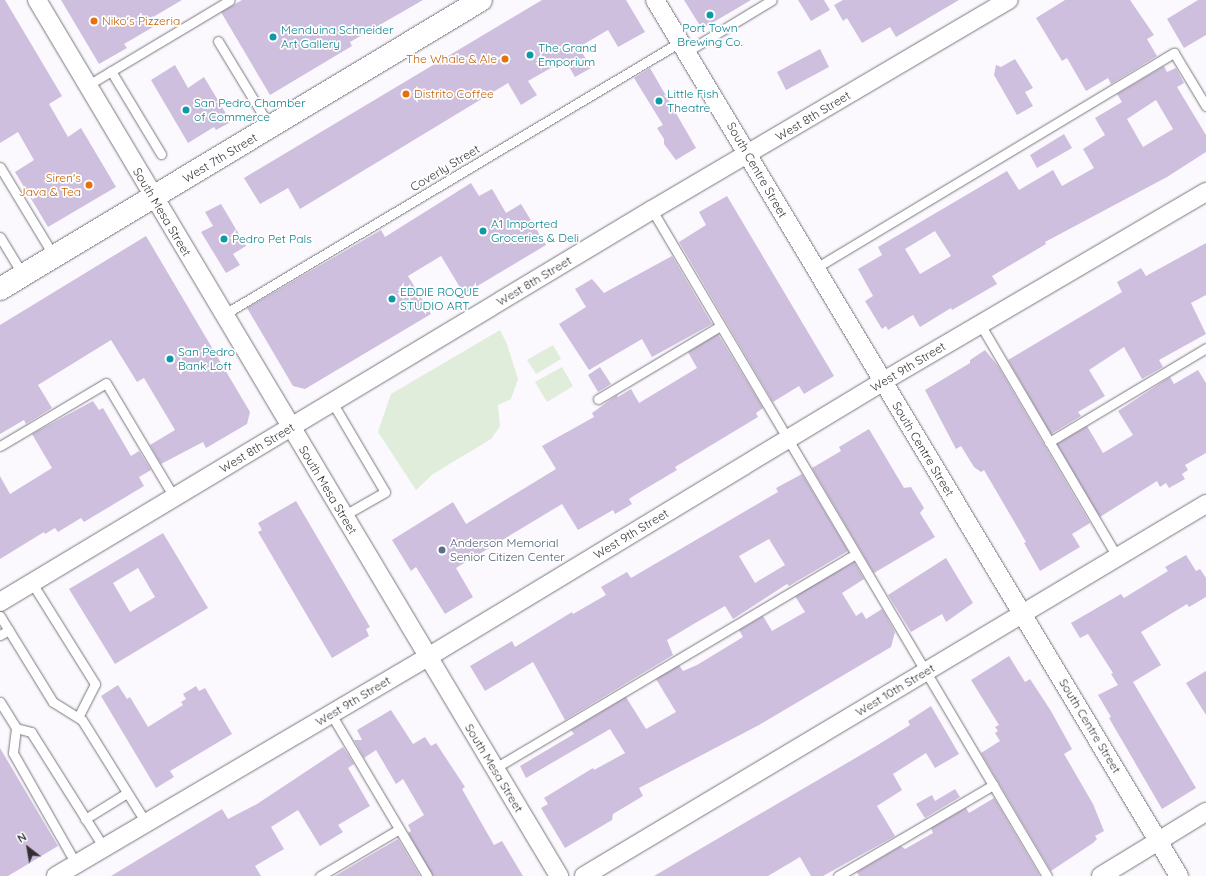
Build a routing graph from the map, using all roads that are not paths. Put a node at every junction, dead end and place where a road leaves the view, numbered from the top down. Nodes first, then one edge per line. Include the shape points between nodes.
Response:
1 (37, 0) edge
2 (230, 0) edge
3 (481, 0) edge
4 (656, 0) edge
5 (772, 0) edge
6 (1000, 2) edge
7 (218, 41) dead end
8 (683, 47) junction
9 (111, 71) junction
10 (88, 85) junction
11 (1206, 106) edge
12 (271, 128) junction
13 (161, 154) dead end
14 (748, 154) junction
15 (0, 167) edge
16 (1206, 192) edge
17 (154, 198) junction
18 (652, 210) junction
19 (0, 237) edge
20 (54, 257) junction
21 (814, 269) junction
22 (23, 275) junction
23 (0, 289) edge
24 (223, 314) junction
25 (980, 324) junction
26 (720, 326) junction
27 (1206, 348) edge
28 (882, 382) junction
29 (598, 399) dead end
30 (332, 402) junction
31 (290, 427) junction
32 (787, 440) junction
33 (1049, 442) junction
34 (0, 446) edge
35 (174, 497) junction
36 (1206, 504) edge
37 (344, 516) junction
38 (855, 554) junction
39 (1117, 557) junction
40 (32, 583) junction
41 (0, 602) edge
42 (1023, 614) junction
43 (0, 616) edge
44 (9, 630) junction
45 (0, 635) edge
46 (428, 657) junction
47 (925, 672) junction
48 (0, 702) edge
49 (331, 714) junction
50 (78, 717) junction
51 (16, 728) junction
52 (495, 768) junction
53 (993, 785) junction
54 (127, 793) junction
55 (1206, 812) edge
56 (85, 819) junction
57 (146, 823) junction
58 (399, 829) junction
59 (1158, 841) junction
60 (104, 848) junction
61 (76, 864) junction
62 (56, 876) edge
63 (320, 876) edge
64 (427, 876) edge
65 (559, 876) edge
66 (584, 876) edge
67 (838, 876) edge
68 (1047, 876) edge
69 (1101, 876) edge
70 (1179, 876) edge

1 - 10 street, South Mesa Street
2 - 9 lane
3 - 12 main road, West 7th Street
4 - 8 street, South Centre Street
5 - 8 lane, Coverly Street
6 - 14 street, West 8th Street
7 - 12 lane
8 - 14 street, South Centre Street
8 - 24 lane, Coverly Street
9 - 10 lane
9 - 13 lane
10 - 17 street, South Mesa Street
11 - 21 lane via 1174,53
12 - 17 main road, West 7th Street
14 - 18 street, West 8th Street
14 - 21 street, South Centre Street
15 - 20 lane
16 - 25 street, West 9th Street
17 - 20 main road, West 7th Street
17 - 24 street, South Mesa Street
18 - 26 lane
18 - 30 street, West 8th Street
19 - 22 lane
20 - 22 main road, West 7th Street
21 - 28 street, South Centre Street
22 - 23 main road, West 7th Street
24 - 31 street, South Mesa Street
25 - 28 street, West 9th Street
25 - 33 lane
26 - 29 lane
26 - 32 lane
27 - 33 lane
28 - 32 street, West 9th Street
28 - 42 street, South Centre Street
30 - 31 street, West 8th Street
30 - 37 lane via 385,492
31 - 35 street, West 8th Street
31 - 37 street, South Mesa Street
32 - 38 lane
32 - 46 street, West 9th Street
33 - 39 lane
34 - 35 lane via 106,383
35 - 40 street, West 8th Street
36 - 39 street, West 10th Street
37 - 46 street, South Mesa Street
38 - 47 lane
38 - 52 lane
39 - 42 street, West 10th Street
40 - 41 street, West 8th Street
40 - 50 lane via 95,684
42 - 47 street, West 10th Street
42 - 59 street, South Centre Street
43 - 44 lane
44 - 45 lane
44 - 50 lane via 53,702
46 - 49 street, West 9th Street
46 - 52 street, South Mesa Street
47 - 53 lane
47 - 66 street, West 10th Street
48 - 51 lane
49 - 57 street, West 9th Street
49 - 58 lane
50 - 54 lane
51 - 56 lane via 30,732
51 - 61 lane via 13,752
52 - 65 street, South Mesa Street
53 - 67 lane
53 - 68 lane
54 - 56 lane
54 - 57 lane
55 - 59 street
56 - 60 lane
57 - 60 street, West 9th Street
58 - 63 lane
58 - 64 lane
59 - 69 street
59 - 70 street, South Centre Street
60 - 61 street, West 9th Street
61 - 62 street, West 9th Street

